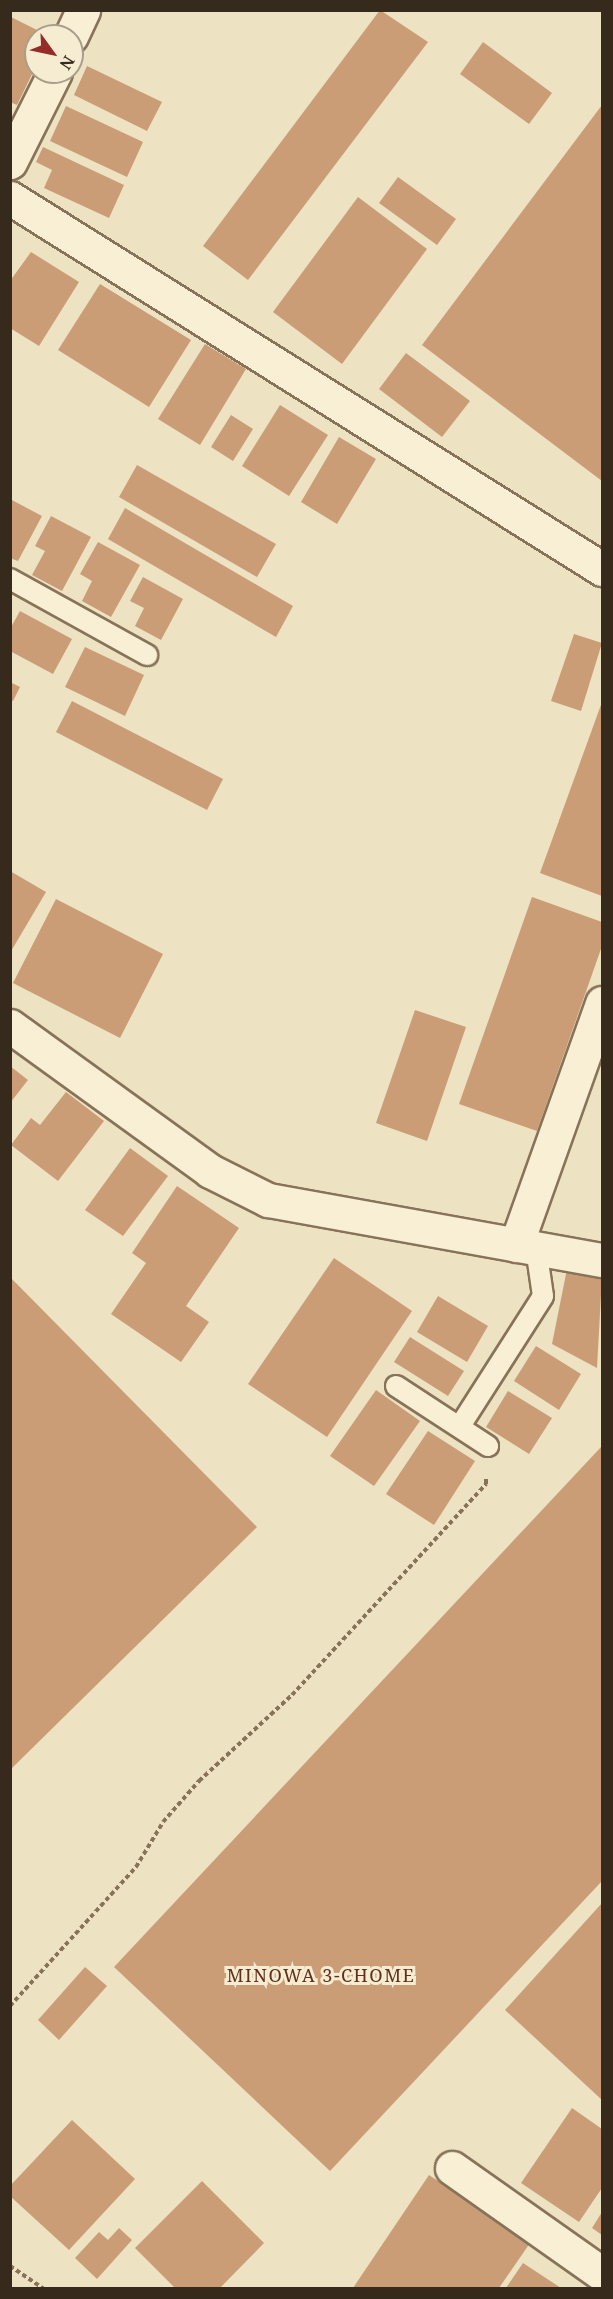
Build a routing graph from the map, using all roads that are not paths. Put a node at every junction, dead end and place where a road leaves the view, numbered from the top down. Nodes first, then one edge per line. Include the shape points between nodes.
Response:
1 (82, 10) edge
2 (76, 24) edge
3 (49, 84) edge
4 (10, 162) edge
5 (10, 198) edge
6 (603, 569) edge
7 (10, 579) edge
8 (147, 655) dead end
9 (603, 1003) edge
10 (10, 1026) edge
11 (526, 1246) junction
12 (603, 1260) edge
13 (396, 1386) dead end
14 (460, 1426) junction
15 (488, 1446) road end
16 (452, 2168) dead end
17 (603, 2274) edge

1 - 2 street
3 - 4 street
5 - 6 street
7 - 8 lane
9 - 11 street
10 - 11 street via 210,1171 268,1200
11 - 12 street
11 - 14 lane via 543,1296
13 - 14 lane
14 - 15 lane
16 - 17 street

